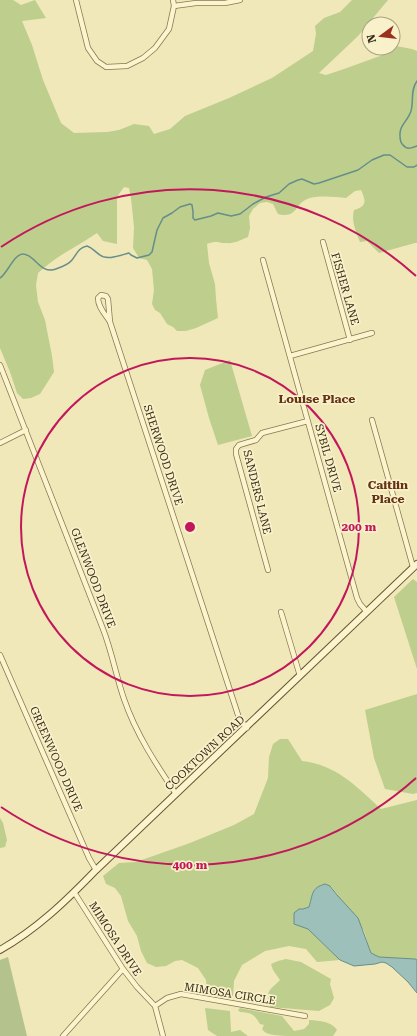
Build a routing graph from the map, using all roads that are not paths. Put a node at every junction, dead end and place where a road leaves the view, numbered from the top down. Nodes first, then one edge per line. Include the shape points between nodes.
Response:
1 (76, 0) edge
2 (173, 0) edge
3 (240, 0) edge
4 (174, 6) junction
5 (323, 242) dead end
6 (263, 260) dead end
7 (110, 322) junction
8 (372, 333) dead end
9 (350, 340) junction
10 (290, 356) junction
11 (0, 365) edge
12 (308, 420) junction
13 (372, 420) dead end
14 (26, 430) junction
15 (0, 443) edge
16 (415, 566) edge
17 (268, 570) dead end
18 (281, 612) dead end
19 (367, 612) junction
20 (0, 655) edge
21 (300, 676) junction
22 (246, 728) junction
23 (176, 794) junction
24 (96, 870) junction
25 (74, 892) junction
26 (0, 950) edge
27 (123, 969) junction
28 (155, 1006) junction
29 (304, 1016) dead end
30 (63, 1036) edge
31 (164, 1036) edge

1 - 4 street via 88,48 96,61 106,67 127,66 156,48 169,29
2 - 4 street
3 - 4 street
5 - 9 street, FISHER LANE
6 - 10 street, SYBIL DRIVE
7 - 7 street, SHERWOOD DRIVE via 108,299 101,295 98,298 99,306
7 - 22 street, SHERWOOD DRIVE via 239,718
8 - 9 street
9 - 10 street
10 - 12 street, SYBIL DRIVE
11 - 14 street, GLENWOOD DRIVE
12 - 17 street, SANDERS LANE via 262,433 256,440 239,445 236,449
12 - 19 street, SYBIL DRIVE via 357,598
13 - 16 street
14 - 15 street
14 - 23 street, GLENWOOD DRIVE via 106,637 132,720 143,743
16 - 19 street, COOKTOWN ROAD
18 - 21 street
19 - 21 street, COOKTOWN ROAD
20 - 24 street, GREENWOOD DRIVE
21 - 22 street, COOKTOWN ROAD
22 - 23 street, COOKTOWN ROAD
23 - 24 street, COOKTOWN ROAD
24 - 25 street, COOKTOWN ROAD
25 - 26 street, COOKTOWN ROAD via 38,925
25 - 27 street, MIMOSA DRIVE
27 - 28 street, MIMOSA DRIVE
27 - 30 street
28 - 29 street, MIMOSA CIRCLE via 167,998 181,994
28 - 31 street, MIMOSA DRIVE

